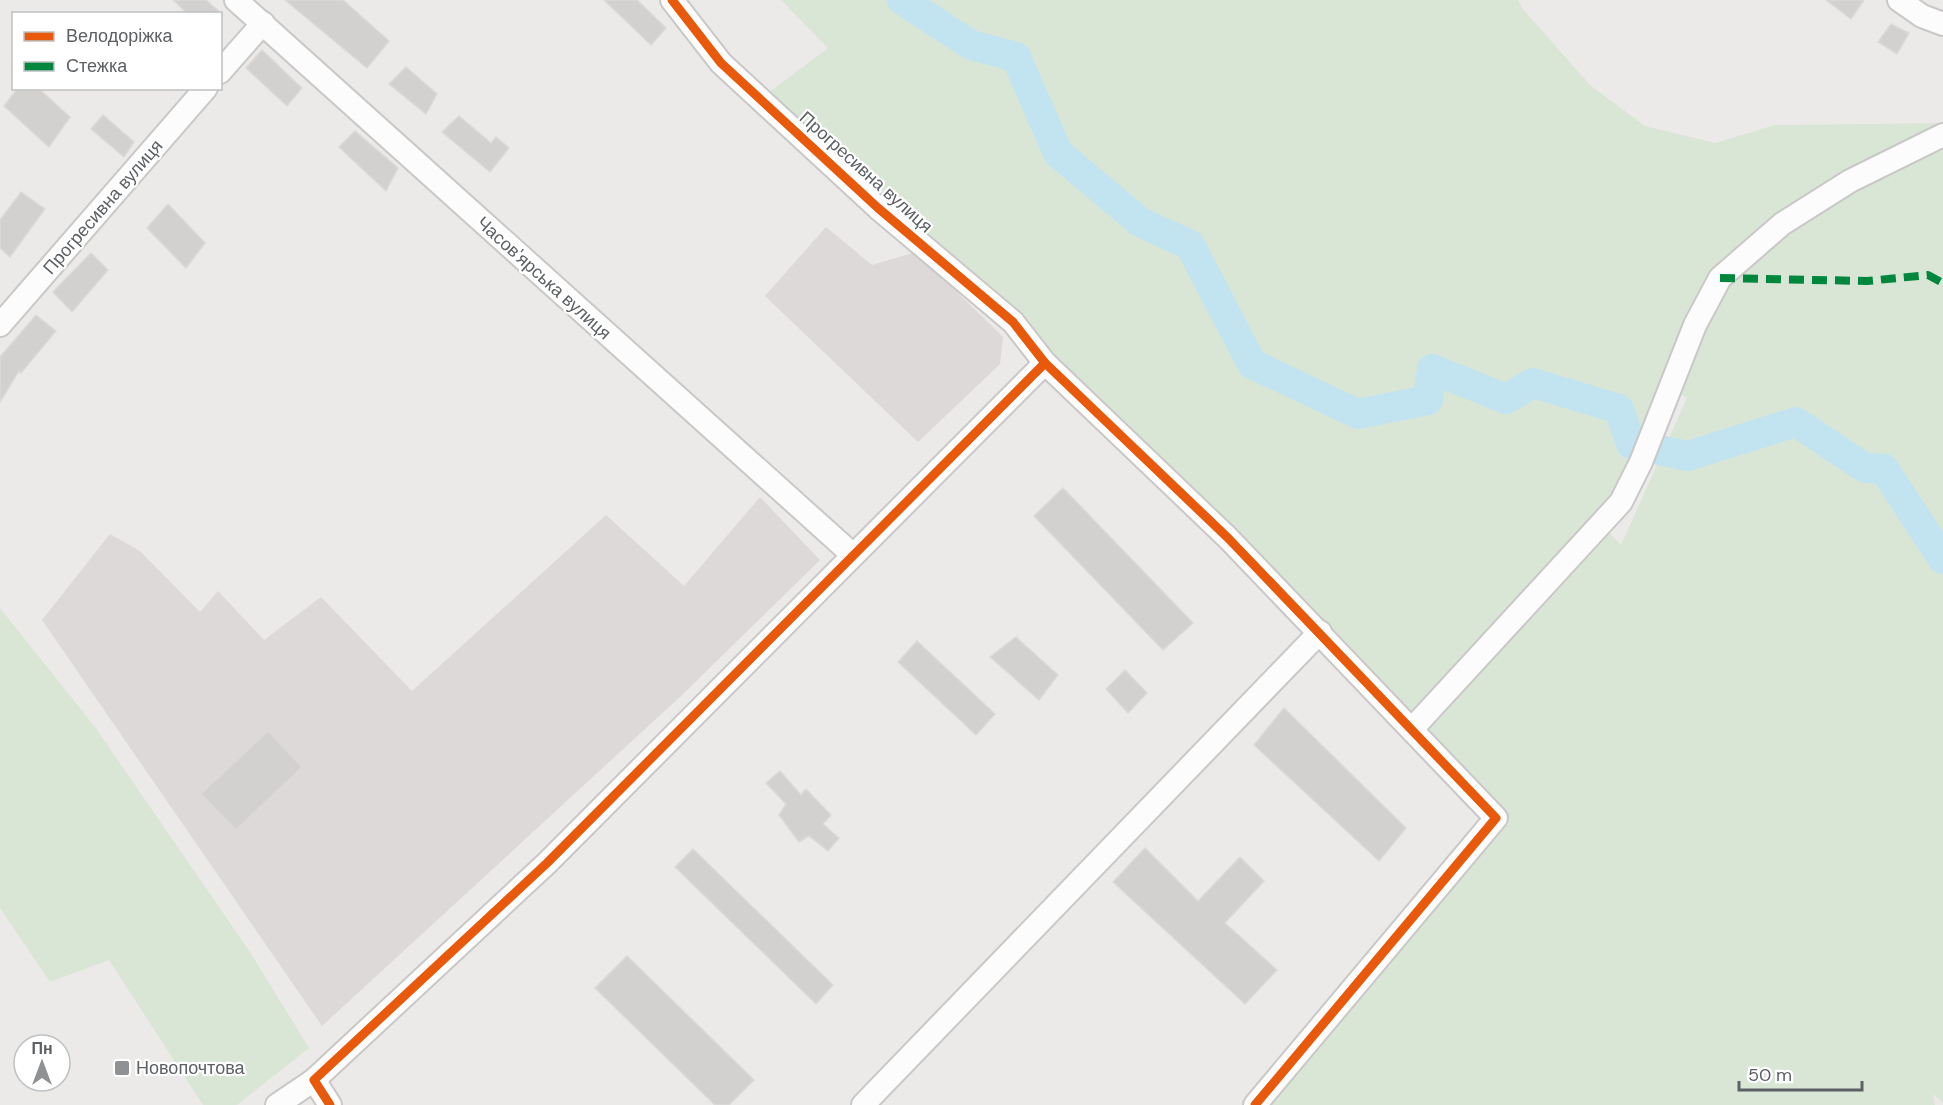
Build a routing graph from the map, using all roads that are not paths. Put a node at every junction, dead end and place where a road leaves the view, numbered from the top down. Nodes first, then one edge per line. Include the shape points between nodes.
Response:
1 (236, 0) edge
2 (672, 0) edge
3 (1899, 0) edge
4 (263, 23) junction
5 (1943, 24) edge
6 (222, 70) edge
7 (204, 90) edge
8 (1943, 135) edge
9 (0, 325) edge
10 (1045, 363) junction
11 (854, 555) junction
12 (1320, 632) junction
13 (1413, 728) junction
14 (314, 1080) junction
15 (276, 1105) edge
16 (330, 1105) edge
17 (863, 1105) edge
18 (1255, 1105) edge

1 - 4 street, Часов'ярська вулиця
2 - 10 street, Прогресивна вулиця via 721,63 878,208 1013,322
3 - 5 street via 1922,16
4 - 6 street
4 - 11 street, Часов'ярська вулиця
7 - 9 street, Прогресивна вулиця
8 - 13 street via 1850,181 1782,224 1720,278 1695,325 1641,462 1621,502
10 - 11 street
10 - 12 street, Прогресивна вулиця
11 - 14 street via 547,863
12 - 13 street, Прогресивна вулиця
12 - 17 street
13 - 18 street, Прогресивна вулиця via 1496,818
14 - 15 street
14 - 16 street

